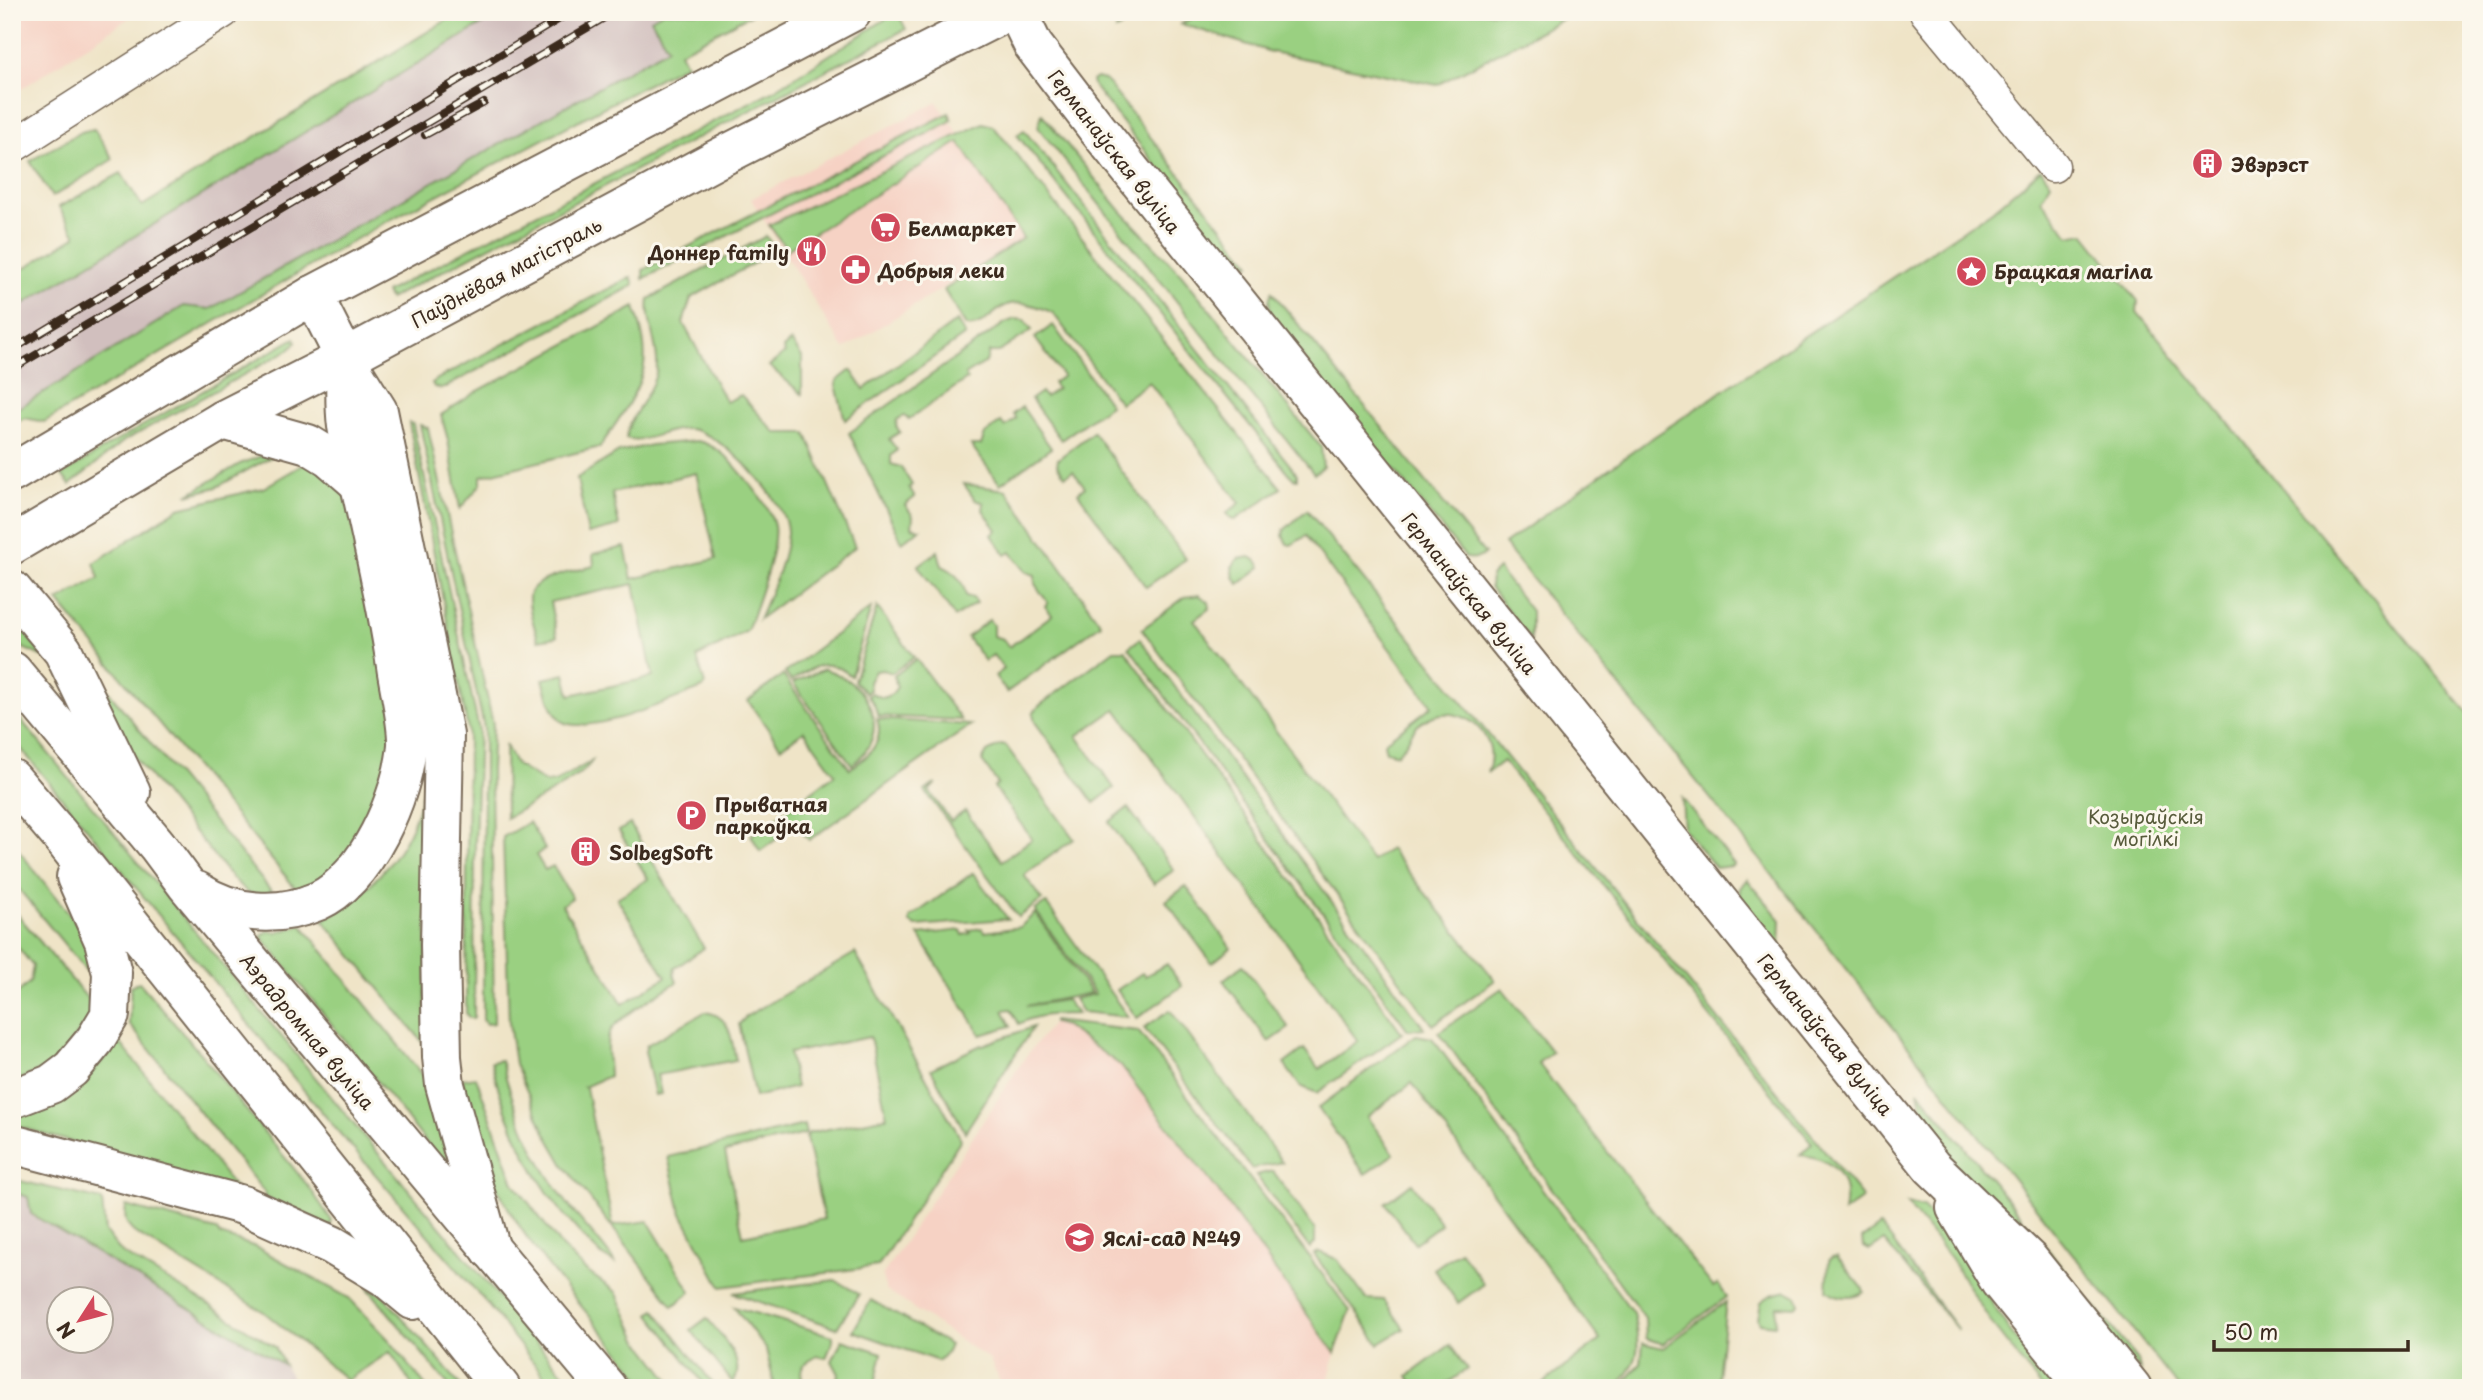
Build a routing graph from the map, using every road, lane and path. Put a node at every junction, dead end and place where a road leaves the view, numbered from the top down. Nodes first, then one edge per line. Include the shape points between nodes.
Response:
1 (223, 12) edge
2 (852, 12) edge
3 (1006, 12) edge
4 (1017, 12) edge
5 (1927, 12) edge
6 (12, 147) edge
7 (2053, 166) dead end
8 (313, 296) junction
9 (345, 358) junction
10 (223, 420) junction
11 (17, 471) edge
12 (360, 484) junction
13 (12, 545) edge
14 (12, 590) edge
15 (12, 671) edge
16 (12, 779) edge
17 (58, 833) junction
18 (157, 845) junction
19 (186, 884) junction
20 (12, 1099) edge
21 (12, 1144) edge
22 (1932, 1167) junction
23 (491, 1250) junction
24 (466, 1344) junction
25 (501, 1388) edge
26 (607, 1388) edge
27 (2086, 1388) edge
28 (2132, 1388) edge

1 - 6 street
2 - 8 main road
3 - 9 main road, Паўднёвая магістраль via 702,167
4 - 22 main road, Германаўская вуліца via 1052,72
5 - 7 street
8 - 9 main road
8 - 11 main road
9 - 10 main road, Паўднёвая магістраль
9 - 12 main road via 347,425
9 - 23 main road via 377,411 443,735 442,1057 445,1084
10 - 12 main road via 308,443
10 - 13 main road, Паўднёвая магістраль
12 - 19 main road via 388,612 407,742 391,812 344,881 323,898 300,908 256,913 228,907
14 - 18 main road via 63,651
15 - 18 main road, Аэрадромная вуліца
16 - 17 main road
17 - 20 main road via 104,941 112,973 110,1015 71,1069 51,1084
17 - 24 main road
18 - 19 main road, Аэрадромная вуліца
19 - 23 main road, Аэрадромная вуліца
21 - 24 main road via 243,1205 332,1245 385,1277
22 - 27 main road, Германаўская вуліца via 2000,1282
22 - 28 main road, Германаўская вуліца via 2029,1259
23 - 26 main road, Аэрадромная вуліца
24 - 25 main road

